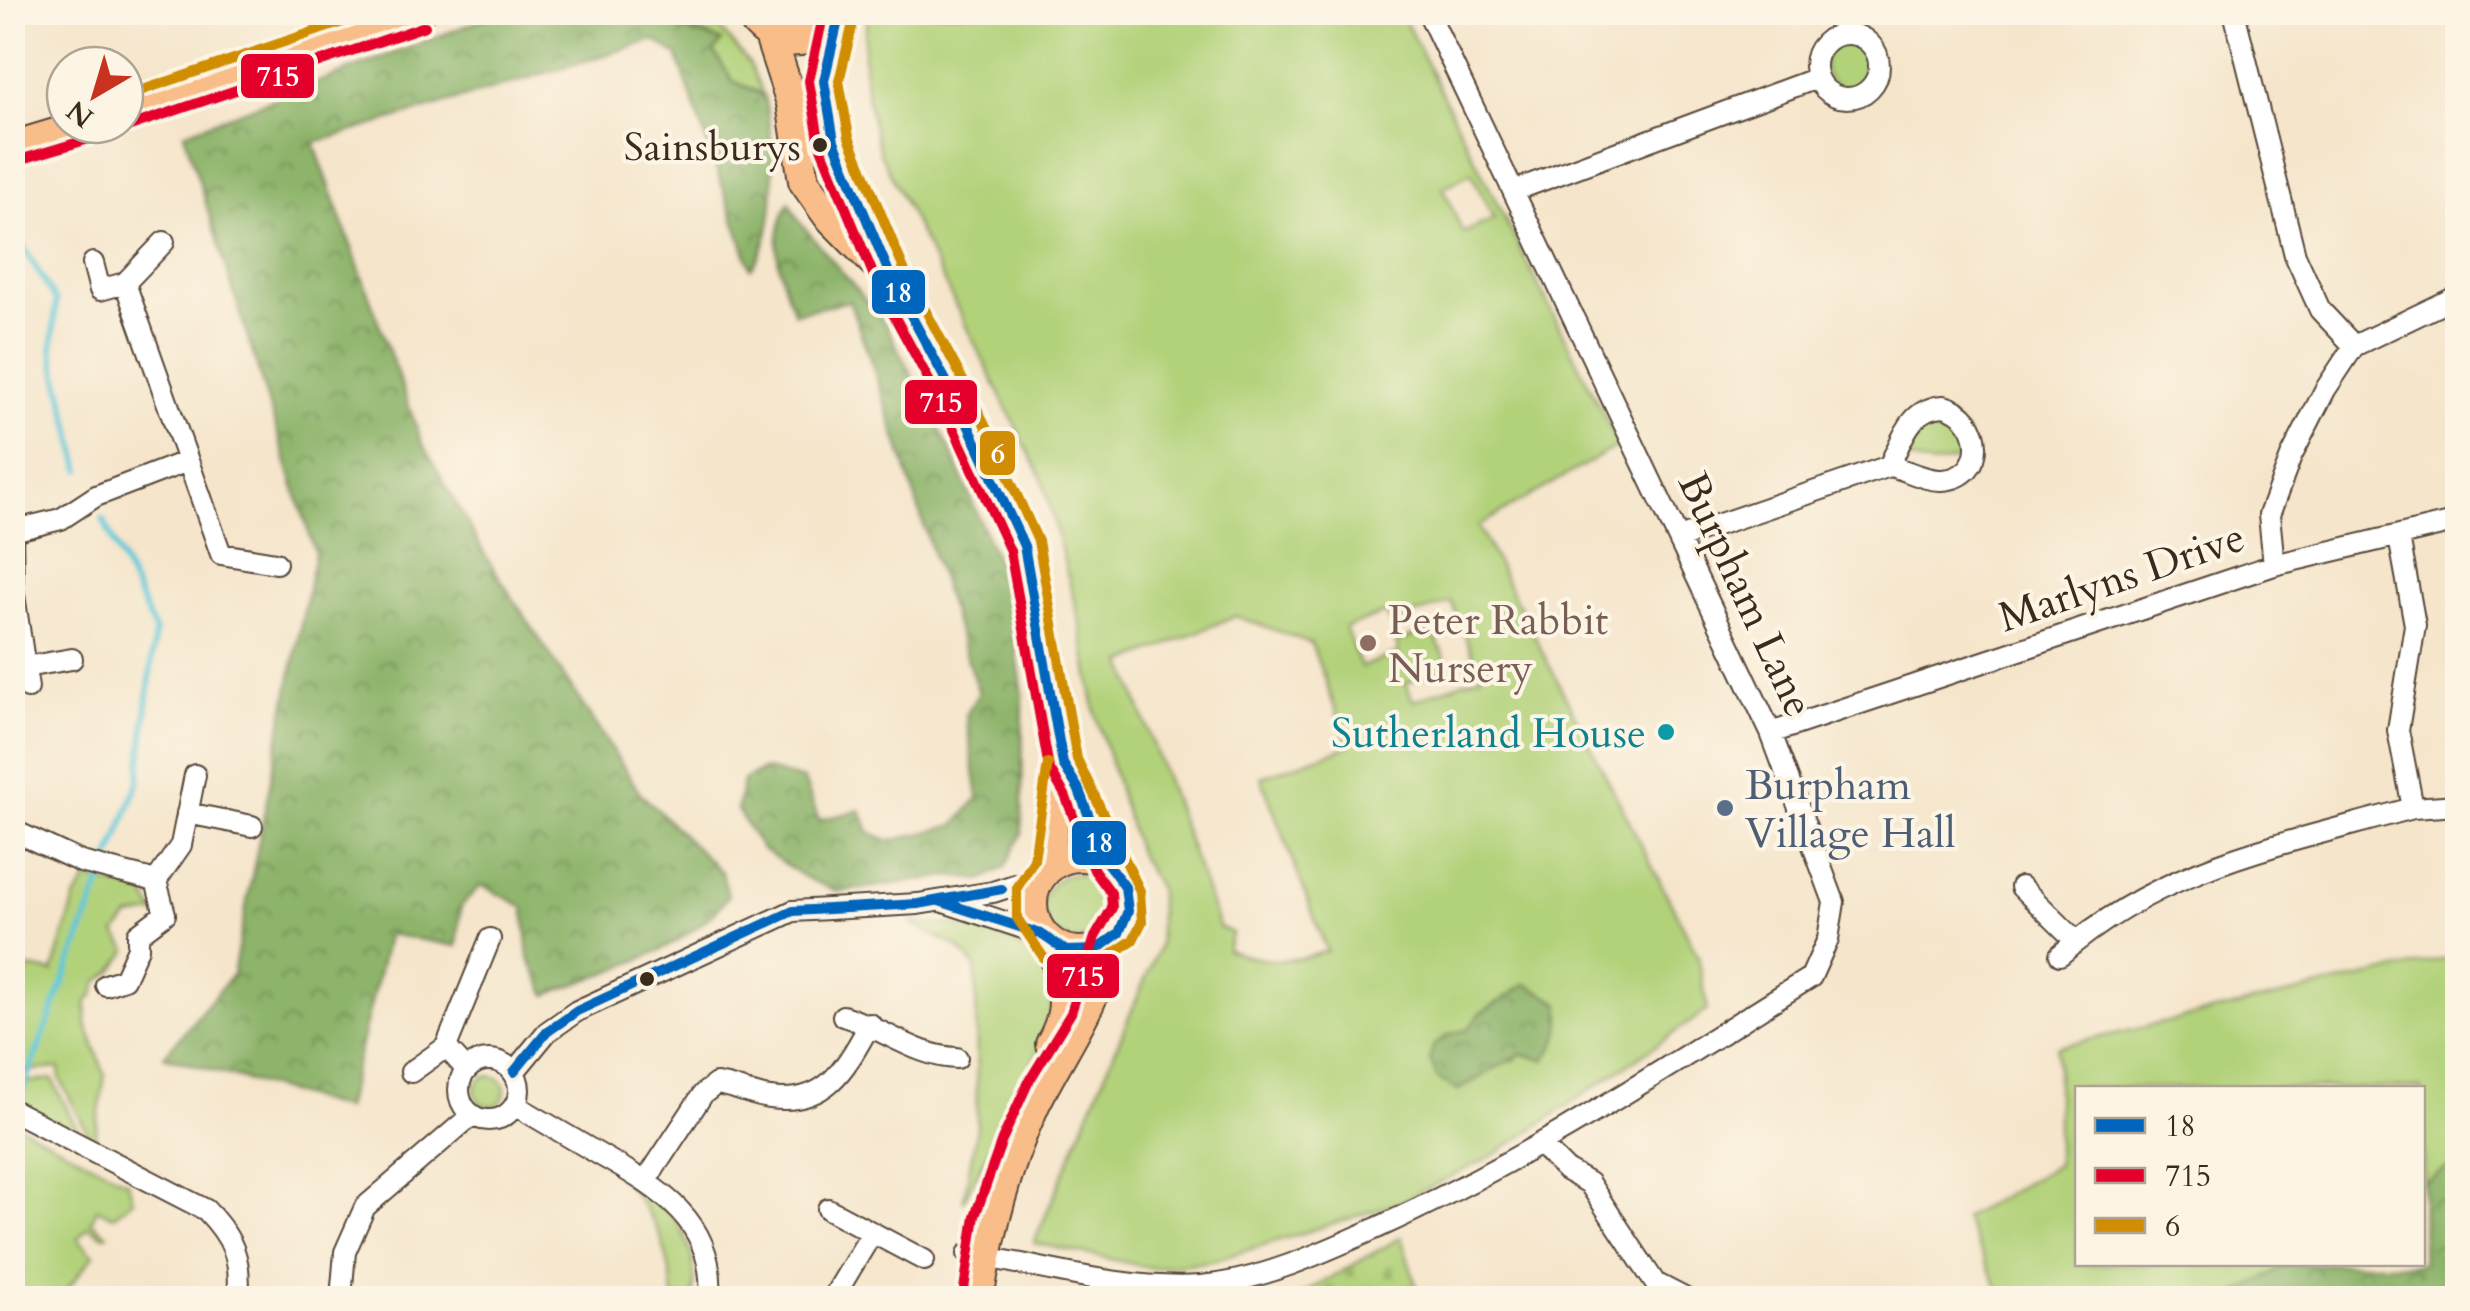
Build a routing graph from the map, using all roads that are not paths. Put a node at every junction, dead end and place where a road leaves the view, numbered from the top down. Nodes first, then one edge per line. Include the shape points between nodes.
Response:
1 (420, 12) edge
2 (749, 12) edge
3 (1428, 12) edge
4 (2234, 12) edge
5 (839, 14) edge
6 (770, 36) junction
7 (1817, 78) dead end
8 (145, 105) edge
9 (45, 138) edge
10 (12, 148) edge
11 (1516, 190) junction
12 (164, 242) dead end
13 (93, 263) dead end
14 (892, 280) junction
15 (125, 283) junction
16 (2458, 296) edge
17 (2354, 346) junction
18 (185, 462) junction
19 (1889, 466) junction
20 (2458, 521) edge
21 (14, 529) edge
22 (2398, 537) junction
23 (1679, 538) junction
24 (276, 563) dead end
25 (2274, 565) junction
26 (72, 659) dead end
27 (1771, 733) junction
28 (1064, 764) junction
29 (195, 775) dead end
30 (2458, 805) edge
31 (2413, 808) junction
32 (187, 812) junction
33 (252, 826) dead end
34 (12, 830) edge
35 (1106, 863) junction
36 (1044, 871) junction
37 (148, 878) junction
38 (2021, 887) dead end
39 (939, 901) junction
40 (490, 939) dead end
41 (1047, 939) junction
42 (2076, 941) junction
43 (1109, 943) junction
44 (2060, 955) dead end
45 (106, 985) dead end
46 (843, 1016) dead end
47 (870, 1024) junction
48 (446, 1047) junction
49 (957, 1058) dead end
50 (466, 1069) junction
51 (411, 1072) dead end
52 (514, 1072) junction
53 (515, 1105) junction
54 (14, 1110) edge
55 (472, 1115) junction
56 (1541, 1145) junction
57 (647, 1179) junction
58 (828, 1208) dead end
59 (872, 1233) junction
60 (976, 1255) junction
61 (924, 1260) dead end
62 (1204, 1292) edge
63 (238, 1298) edge
64 (341, 1298) edge
65 (710, 1298) edge
66 (833, 1298) edge
67 (960, 1298) edge
68 (978, 1298) edge
69 (1684, 1298) edge

1 - 8 main road
2 - 6 main road
3 - 11 street, Burpham Lane
4 - 17 street via 2295,255 2320,310
5 - 6 main road via 816,38
5 - 14 main road via 824,81 834,141
6 - 14 main road via 792,103 804,180 828,215
7 - 11 street
9 - 10 main road
11 - 23 street, Burpham Lane
12 - 15 street
13 - 15 street via 100,290
14 - 28 main road via 1024,546
15 - 18 street
16 - 17 street
17 - 25 street, Marlyns Drive via 2291,456 2269,515
18 - 21 street via 96,496 60,519
18 - 24 street via 222,554
19 - 19 street via 1911,420 1931,406 1956,409 1974,426 1977,450 1955,477 1932,479
19 - 23 street
20 - 22 street
21 - 26 street via 14,588 27,678
22 - 25 street
22 - 31 street via 2415,625 2398,730
23 - 27 street, Burpham Lane
25 - 27 street, Marlyns Drive
27 - 56 street, Burpham Lane via 1834,902 1812,977
28 - 35 main road
28 - 36 main road
29 - 32 street
30 - 31 street
31 - 42 street via 2247,853 2154,890
32 - 33 street
32 - 37 street via 180,845
34 - 37 street via 81,862
35 - 36 main road via 1070,855
35 - 43 main road via 1126,887 1128,902 1126,920
36 - 39 street via 993,892
36 - 41 main road via 1032,890 1032,915
37 - 45 street via 165,914 138,934 124,978
38 - 42 street
39 - 41 street
39 - 52 street via 793,911 578,1010 547,1032
40 - 48 street
41 - 43 main road via 1082,952
41 - 60 main road via 1066,1004 1064,1021 1004,1130 980,1199
42 - 44 street
43 - 60 main road via 1084,1020 1016,1145
46 - 47 street
47 - 49 street via 930,1058
47 - 57 street via 848,1064 820,1094 768,1098 716,1084
48 - 50 street
48 - 51 street
50 - 52 street via 491,1059
50 - 55 street via 458,1092
52 - 53 street
53 - 55 street via 500,1118
53 - 57 street
54 - 63 street via 206,1210 240,1260
55 - 64 street via 365,1207 345,1252
56 - 62 street, Burpham Lane via 1458,1192 1346,1242
56 - 69 street via 1589,1183 1655,1283
57 - 65 street via 683,1208 705,1248
58 - 59 street
59 - 61 street
59 - 66 street
60 - 62 street, Burpham Lane
60 - 67 main road
60 - 68 main road

